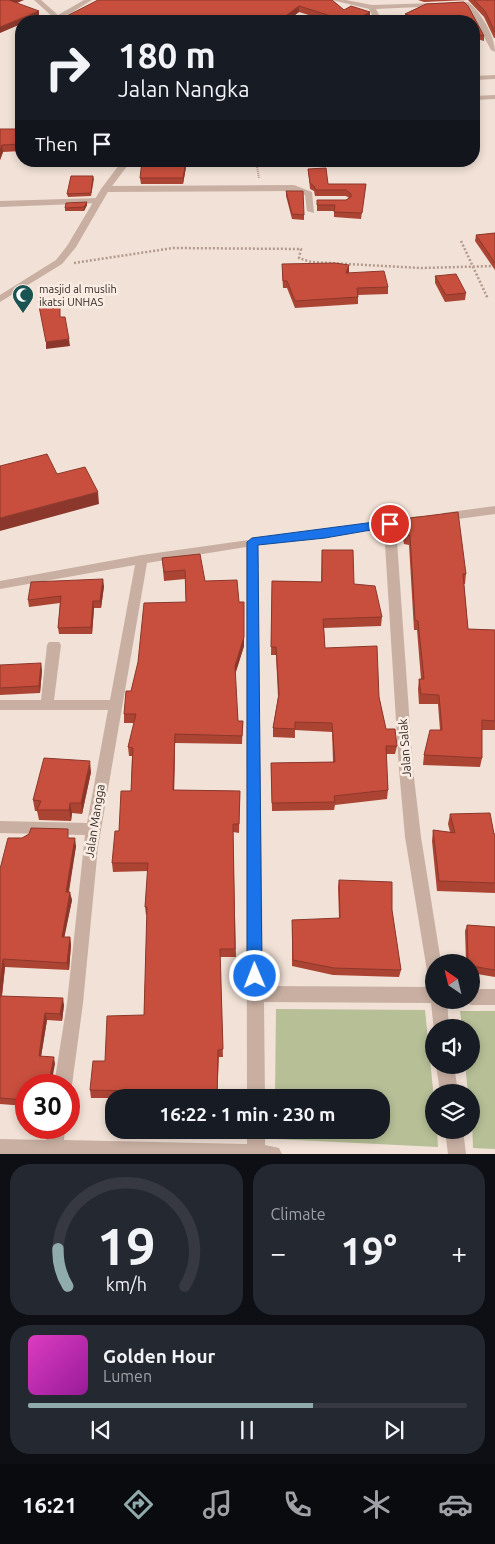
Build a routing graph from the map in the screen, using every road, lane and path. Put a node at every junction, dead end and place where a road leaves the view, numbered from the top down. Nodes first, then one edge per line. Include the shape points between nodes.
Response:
1 (37, 0) edge
2 (89, 0) edge
3 (337, 0) edge
4 (372, 7) junction
5 (54, 15) edge
6 (62, 15) edge
7 (375, 15) edge
8 (474, 15) edge
9 (480, 24) edge
10 (495, 50) edge
11 (495, 77) edge
12 (480, 78) edge
13 (495, 97) edge
14 (480, 98) edge
15 (122, 167) edge
16 (257, 167) edge
17 (260, 188) junction
18 (105, 189) junction
19 (98, 201) junction
20 (0, 204) edge
21 (312, 211) dead end
22 (461, 241) dead end
23 (495, 266) edge
24 (52, 267) junction
25 (474, 268) junction
26 (0, 299) edge
27 (488, 299) dead end
28 (495, 510) edge
29 (390, 524) junction
30 (252, 542) junction
31 (142, 559) junction
32 (0, 585) edge
33 (54, 646) dead end
34 (47, 703) junction
35 (0, 705) edge
36 (116, 705) junction
37 (0, 827) edge
38 (93, 828) junction
39 (431, 954) edge
40 (255, 994) junction
41 (425, 995) edge
42 (480, 997) edge
43 (495, 998) edge
44 (65, 1074) edge
45 (256, 1089) edge
46 (55, 1139) edge
47 (256, 1139) edge
48 (455, 1139) edge
49 (0, 1148) edge
50 (53, 1152) edge
51 (256, 1154) edge
52 (263, 1154) edge
53 (273, 1154) edge
54 (457, 1154) edge

1 - 5 street
2 - 6 street
3 - 4 street
4 - 7 street
4 - 8 street via 468,4
9 - 10 street
11 - 12 street
13 - 14 street
15 - 18 street
16 - 17 path
17 - 18 street
17 - 21 street via 302,190 315,201
18 - 19 street
19 - 20 street
19 - 24 street via 72,247
22 - 25 path
23 - 25 path
24 - 25 path via 163,249 256,248 301,249 299,258 310,262
24 - 26 street
25 - 27 path
28 - 29 street
29 - 30 street
29 - 39 street, Jalan Salak via 412,837
30 - 31 street
30 - 40 street
31 - 32 street
31 - 36 street, Jalan Mangga
33 - 34 street
34 - 35 street
34 - 36 street
36 - 38 street, Jalan Mangga
37 - 38 street
38 - 44 street, Jalan Mangga
40 - 41 street
40 - 45 street
42 - 43 street
46 - 50 street
47 - 51 street
48 - 54 street
49 - 50 street
50 - 51 street
51 - 52 street
52 - 53 street

